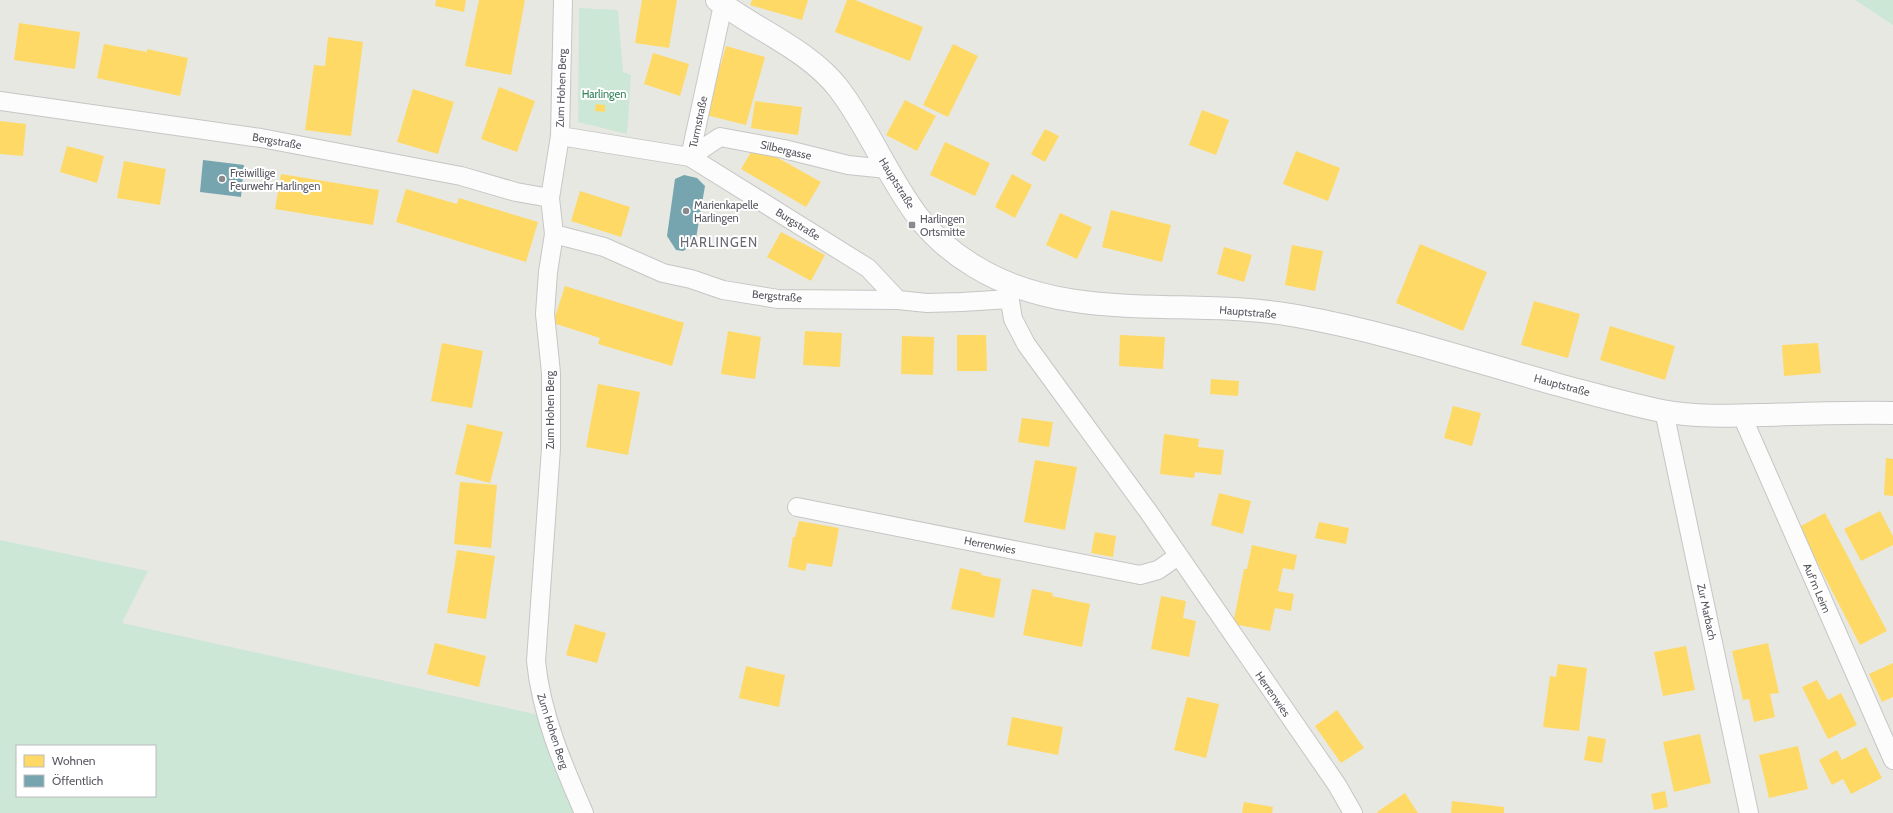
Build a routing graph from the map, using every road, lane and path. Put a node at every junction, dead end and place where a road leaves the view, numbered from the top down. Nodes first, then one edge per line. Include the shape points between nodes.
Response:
1 (563, 0) edge
2 (720, 3) edge
3 (0, 101) edge
4 (560, 136) junction
5 (690, 157) junction
6 (888, 169) junction
7 (550, 198) junction
8 (554, 234) junction
9 (1008, 291) junction
10 (898, 300) junction
11 (1664, 411) junction
12 (1893, 413) edge
13 (1742, 416) junction
14 (797, 507) dead end
15 (1178, 556) junction
16 (1893, 760) edge
17 (584, 813) edge
18 (1353, 813) edge
19 (1749, 813) edge

1 - 4 street, Zum Hohen Berg
2 - 5 street, Turmstraße
2 - 6 street, Hauptstraße via 793,48 837,86
3 - 7 street, Bergstraße via 261,138 460,176 516,192
4 - 5 street, Turmstraße
4 - 7 street, Zum Hohen Berg
5 - 6 street, Silbergasse via 720,137 784,149 848,166
5 - 10 street, Burgstraße via 868,268
6 - 9 street, Hauptstraße via 919,218 941,242
7 - 8 street, Zum Hohen Berg
8 - 10 street, Bergstraße via 604,247 664,273 723,290 778,299
8 - 17 street, Zum Hohen Berg via 545,314 551,373 551,448 536,661 539,687 563,765
9 - 10 street, Bergstraße via 948,302
9 - 11 street, Hauptstraße via 1131,307 1234,309 1294,316 1357,329
9 - 15 street, Herrenwies via 1013,319 1026,344 1084,421
11 - 13 street, Hauptstraße
11 - 19 street, Zur Marbach
12 - 13 street, Hauptstraße
13 - 16 street, Auf'm Leim
14 - 15 street, Herrenwies via 1140,575 1158,570
15 - 18 street, Herrenwies

